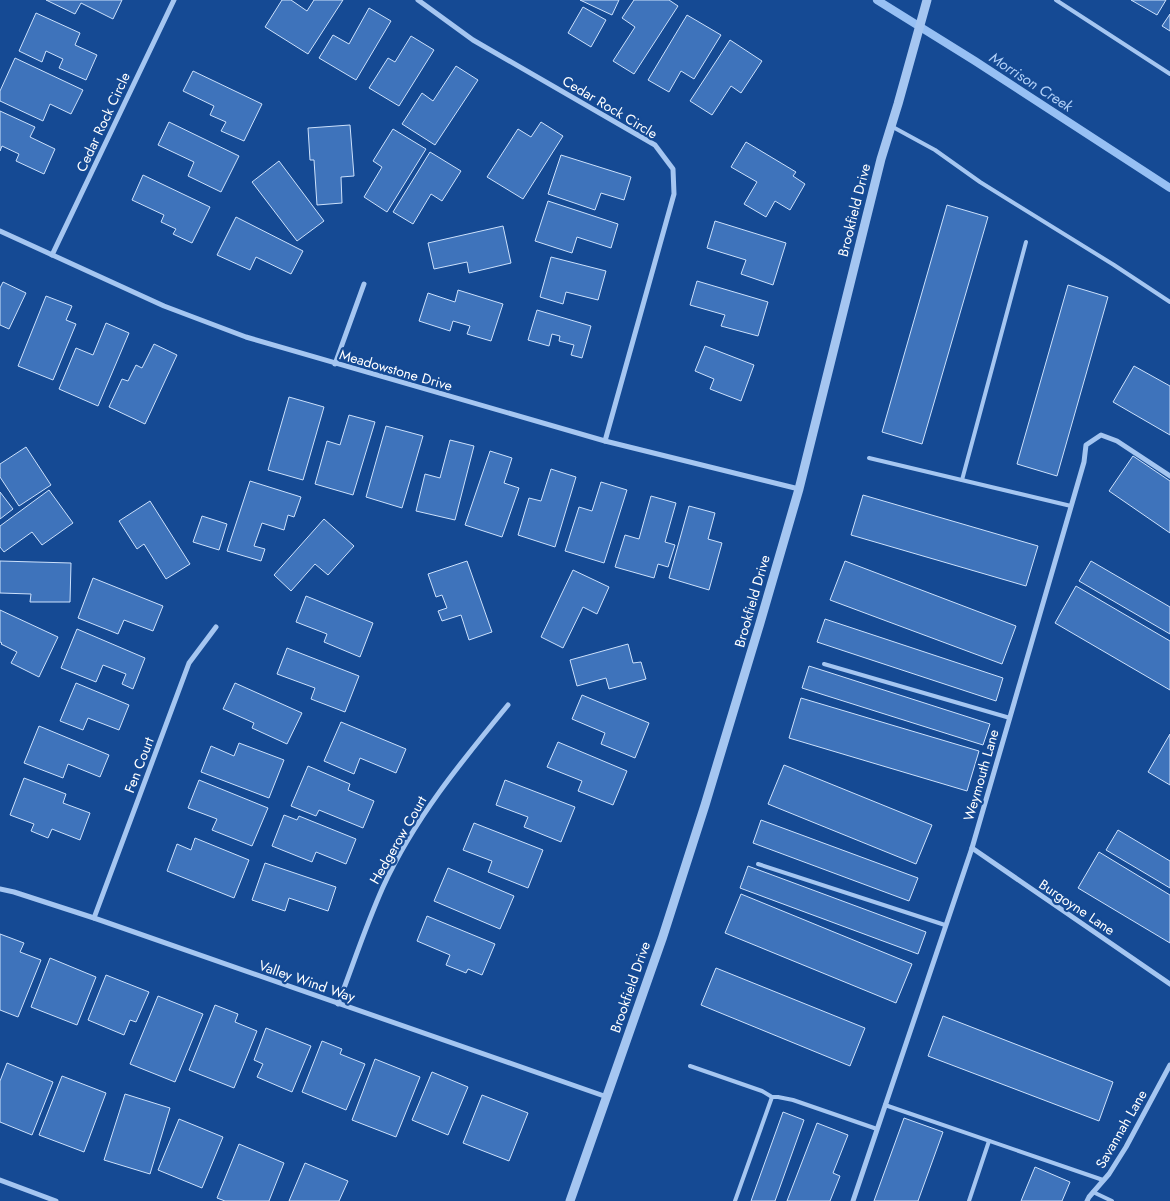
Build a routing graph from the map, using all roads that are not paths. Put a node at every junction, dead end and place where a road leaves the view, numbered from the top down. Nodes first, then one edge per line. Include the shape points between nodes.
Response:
1 (174, 0) edge
2 (418, 0) edge
3 (927, 0) edge
4 (1056, 0) edge
5 (1170, 74) edge
6 (891, 126) junction
7 (0, 231) edge
8 (1026, 242) dead end
9 (52, 255) junction
10 (364, 284) dead end
11 (1170, 302) edge
12 (335, 364) junction
13 (605, 442) junction
14 (869, 458) dead end
15 (1170, 476) edge
16 (962, 480) junction
17 (799, 489) junction
18 (1072, 506) junction
19 (216, 627) dead end
20 (824, 664) dead end
21 (508, 705) dead end
22 (1010, 718) junction
23 (972, 848) junction
24 (758, 864) dead end
25 (0, 889) edge
26 (94, 918) junction
27 (946, 925) junction
28 (1170, 984) edge
29 (338, 1004) junction
30 (1170, 1065) edge
31 (690, 1066) dead end
32 (607, 1097) junction
33 (772, 1097) junction
34 (885, 1105) junction
35 (877, 1129) junction
36 (989, 1141) junction
37 (0, 1180) edge
38 (1103, 1180) junction
39 (1093, 1192) junction
40 (56, 1201) edge
41 (570, 1201) edge
42 (735, 1201) edge
43 (853, 1201) edge
44 (968, 1201) edge
45 (1087, 1201) edge
46 (1112, 1201) edge

1 - 9 street, Cedar Rock Circle
2 - 13 street, Cedar Rock Circle via 473,40 655,145 673,169 674,194
3 - 6 street, Brookfield Drive
4 - 5 lane
6 - 11 lane via 935,150
6 - 17 street, Brookfield Drive
7 - 9 street, Meadowstone Drive
8 - 16 lane
9 - 12 street, Meadowstone Drive via 164,306 246,337
10 - 12 street
12 - 13 street, Meadowstone Drive
13 - 17 street, Meadowstone Drive
14 - 16 lane
15 - 18 street, Weymouth Lane via 1117,441 1101,435 1086,445
16 - 18 lane
17 - 32 street, Brookfield Drive via 705,805
18 - 22 street, Weymouth Lane
19 - 26 street, Fen Court via 189,663
20 - 22 lane
21 - 29 street, Hedgerow Court via 452,773 411,835 384,886
22 - 23 street, Weymouth Lane
23 - 27 street, Weymouth Lane
23 - 28 street, Burgoyne Lane
24 - 27 lane
25 - 26 street, Valley Wind Way
26 - 29 street, Valley Wind Way
27 - 34 street, Weymouth Lane
29 - 32 street, Valley Wind Way
30 - 38 street, Savannah Lane via 1126,1147
31 - 33 lane
32 - 41 street, Brookfield Drive
33 - 35 lane via 793,1100
33 - 42 lane
34 - 35 street, Weymouth Lane
34 - 36 lane
35 - 43 street, Weymouth Lane
36 - 38 lane
36 - 44 lane
37 - 40 street
38 - 39 street, Savannah Lane
39 - 45 street, Savannah Lane
39 - 46 lane

